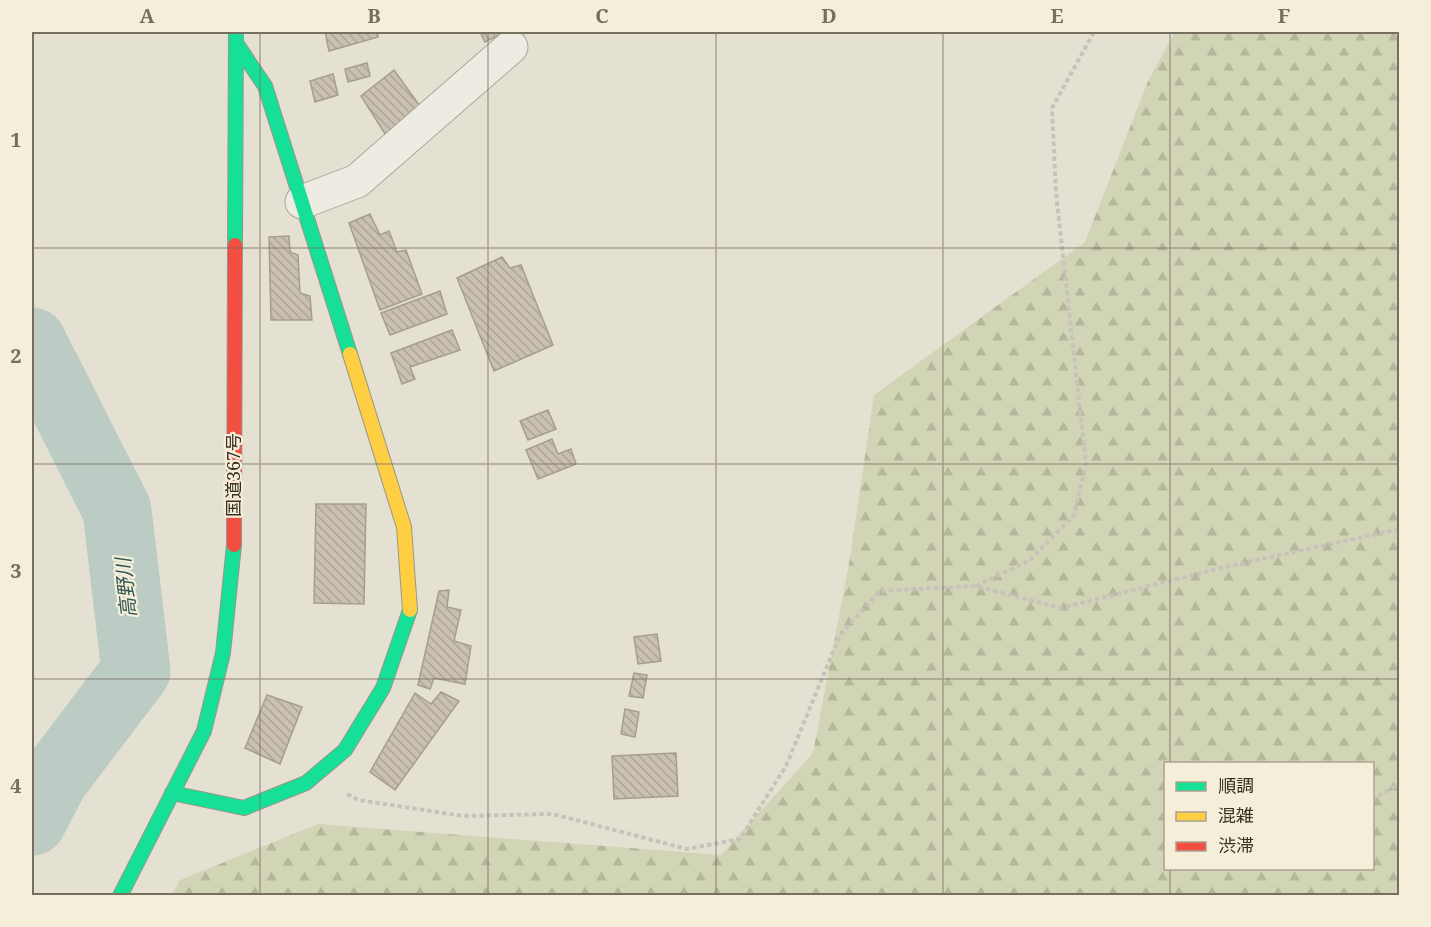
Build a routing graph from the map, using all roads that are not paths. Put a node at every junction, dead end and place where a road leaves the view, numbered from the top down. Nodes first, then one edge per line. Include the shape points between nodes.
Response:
1 (236, 37) edge
2 (511, 47) dead end
3 (302, 202) junction
4 (172, 793) junction
5 (120, 896) edge

1 - 3 main road via 264,86
1 - 4 main road, 国道367号 via 234,566 223,653 204,731
2 - 3 street via 357,181
3 - 4 main road via 404,527 411,606 383,688 345,750 315,776 244,808
4 - 5 main road, 国道367号

